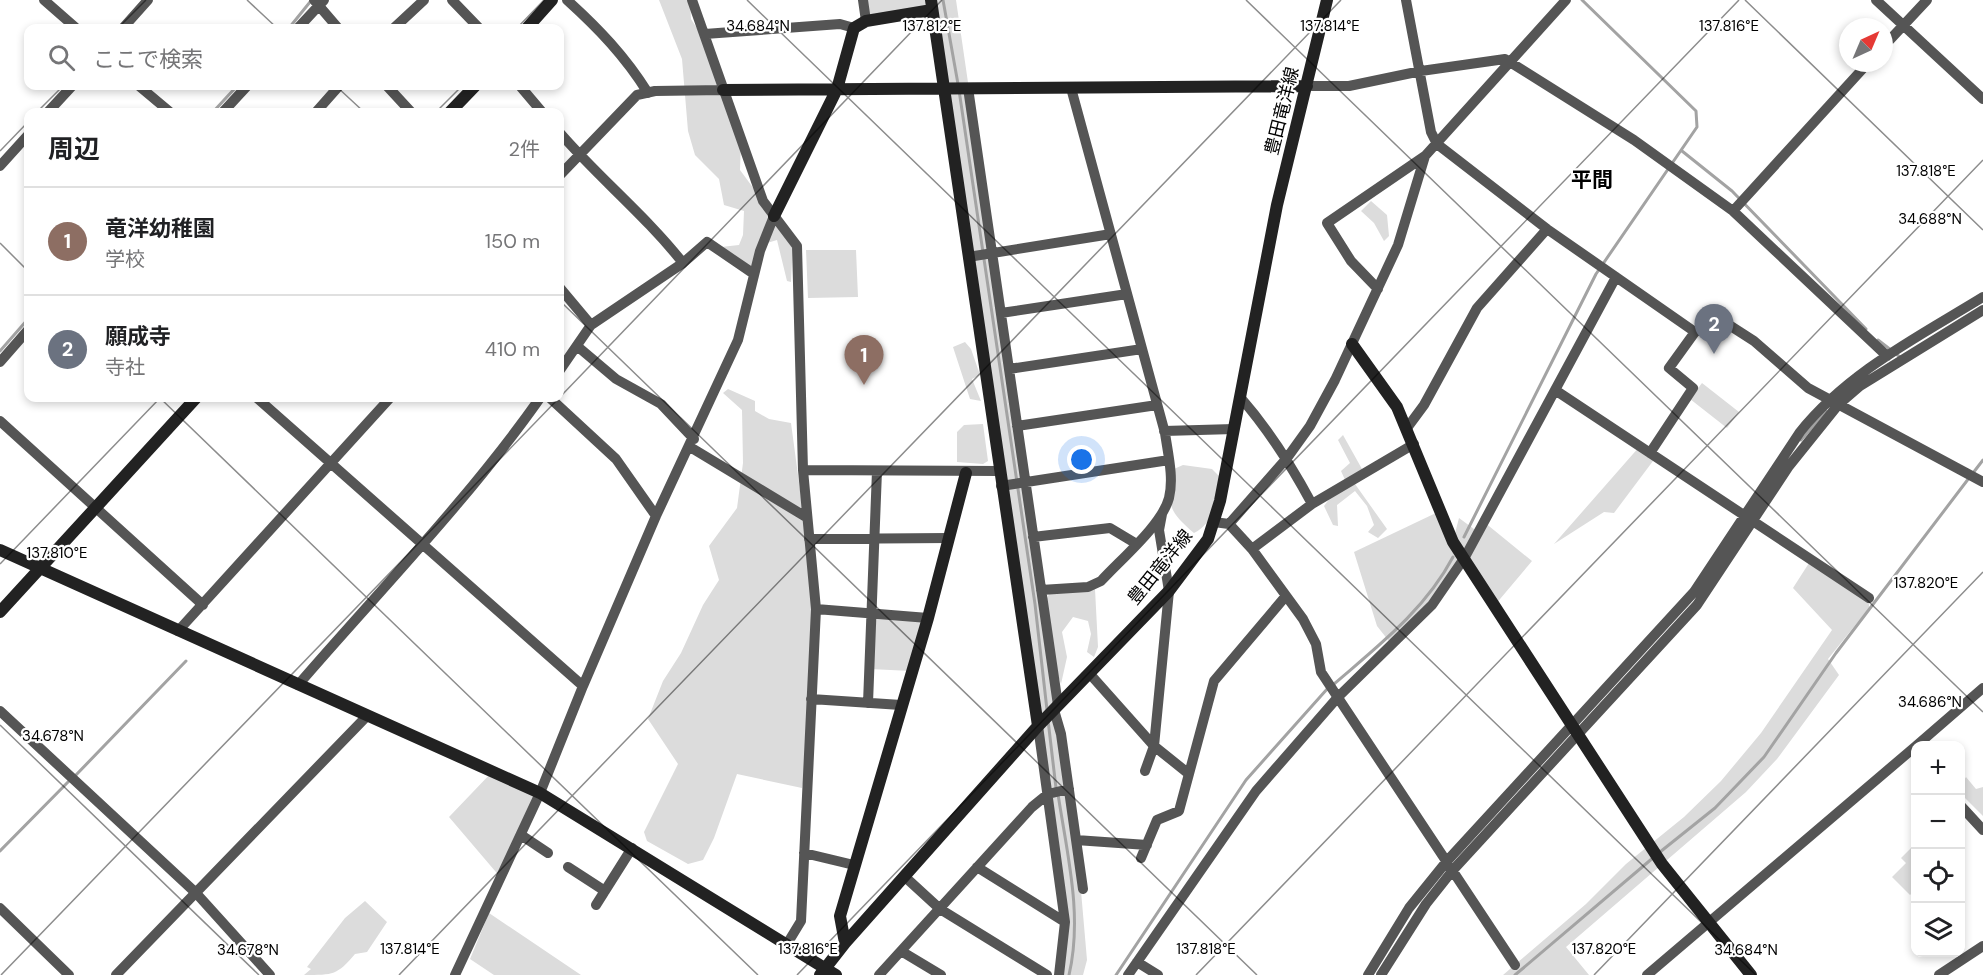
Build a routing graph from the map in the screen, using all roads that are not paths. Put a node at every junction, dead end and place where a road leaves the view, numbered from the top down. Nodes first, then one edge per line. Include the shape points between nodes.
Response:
1 (44, 0) edge
2 (148, 0) edge
3 (424, 0) edge
4 (452, 0) edge
5 (552, 0) edge
6 (567, 0) edge
7 (692, 0) edge
8 (863, 0) edge
9 (1328, 0) edge
10 (1406, 0) edge
11 (1566, 0) edge
12 (1876, 0) edge
13 (1927, 0) edge
14 (319, 2) edge
15 (932, 5) edge
16 (866, 21) junction
17 (71, 24) edge
18 (127, 24) edge
19 (301, 24) edge
20 (335, 24) edge
21 (398, 24) edge
22 (475, 24) edge
23 (530, 24) edge
24 (1903, 25) junction
25 (854, 28) junction
26 (705, 34) junction
27 (1893, 36) edge
28 (1510, 62) junction
29 (1421, 71) junction
30 (1860, 72) edge
31 (1307, 86) junction
32 (944, 87) junction
33 (837, 88) junction
34 (968, 88) junction
35 (1071, 88) junction
36 (68, 90) edge
37 (144, 90) edge
38 (243, 90) edge
39 (335, 90) edge
40 (391, 90) edge
41 (471, 90) edge
42 (523, 90) edge
43 (723, 90) junction
44 (648, 93) junction
45 (1983, 99) edge
46 (52, 108) edge
47 (165, 108) edge
48 (227, 108) edge
49 (320, 108) edge
50 (407, 108) edge
51 (454, 108) edge
52 (539, 108) edge
53 (564, 138) edge
54 (24, 139) edge
55 (1437, 144) junction
56 (579, 155) junction
57 (1425, 156) junction
58 (0, 166) edge
59 (564, 171) edge
60 (1733, 211) junction
61 (774, 216) junction
62 (1547, 229) junction
63 (1111, 234) junction
64 (993, 254) junction
65 (968, 257) junction
66 (683, 263) junction
67 (754, 274) junction
68 (1616, 277) junction
69 (1378, 289) junction
70 (564, 293) edge
71 (1127, 294) junction
72 (1983, 297) edge
73 (1983, 310) edge
74 (1001, 313) junction
75 (591, 325) junction
76 (1695, 332) junction
77 (24, 335) edge
78 (1352, 344) junction
79 (577, 345) junction
80 (1142, 350) junction
81 (1887, 356) junction
82 (0, 362) edge
83 (564, 364) edge
84 (1009, 369) junction
85 (1555, 390) junction
86 (1240, 397) junction
87 (192, 402) edge
88 (261, 402) edge
89 (386, 402) edge
90 (537, 402) edge
91 (554, 402) edge
92 (1833, 402) junction
93 (1157, 405) junction
94 (0, 421) edge
95 (1017, 426) junction
96 (1407, 428) junction
97 (1234, 429) junction
98 (1164, 430) junction
99 (692, 443) junction
100 (1414, 444) junction
101 (1650, 453) junction
102 (1287, 458) junction
103 (1169, 460) junction
104 (330, 462) junction
105 (803, 470) junction
106 (877, 471) junction
107 (999, 471) junction
108 (966, 473) junction
109 (1983, 482) edge
110 (1026, 483) junction
111 (1001, 486) junction
112 (1312, 504) junction
113 (95, 508) junction
114 (1162, 514) junction
115 (1743, 515) junction
116 (656, 516) junction
117 (806, 517) junction
118 (1214, 522) junction
119 (1754, 522) junction
120 (1229, 524) junction
121 (1034, 537) junction
122 (949, 538) junction
123 (809, 539) junction
124 (876, 539) junction
125 (1136, 543) junction
126 (423, 546) junction
127 (1252, 549) junction
128 (0, 550) edge
129 (1464, 558) junction
130 (41, 568) junction
131 (1041, 590) junction
132 (1169, 591) junction
133 (1285, 597) junction
134 (1869, 598) dead end
135 (203, 605) junction
136 (816, 609) junction
137 (0, 612) edge
138 (873, 614) junction
139 (928, 618) junction
140 (178, 631) junction
141 (1089, 673) junction
142 (298, 685) junction
143 (583, 686) junction
144 (1983, 688) edge
145 (1338, 697) junction
146 (811, 699) junction
147 (868, 703) junction
148 (901, 705) junction
149 (1056, 708) junction
150 (0, 711) edge
151 (366, 717) junction
152 (1038, 726) junction
153 (1576, 729) junction
154 (1923, 741) edge
155 (1154, 746) junction
156 (1911, 752) edge
157 (1145, 771) dead end
158 (1189, 774) junction
159 (1069, 789) junction
160 (540, 793) junction
161 (1048, 794) junction
162 (1965, 810) edge
163 (1983, 830) edge
164 (521, 835) junction
165 (1076, 840) junction
166 (1147, 845) junction
167 (632, 848) junction
168 (548, 853) dead end
169 (804, 854) junction
170 (1141, 858) dead end
171 (854, 865) junction
172 (1450, 866) junction
173 (568, 867) dead end
174 (977, 867) junction
175 (903, 876) junction
176 (1083, 889) dead end
177 (605, 891) junction
178 (196, 893) junction
179 (597, 905) dead end
180 (0, 908) edge
181 (940, 909) junction
182 (1065, 922) junction
183 (1709, 922) junction
184 (844, 942) junction
185 (787, 944) junction
186 (1983, 946) edge
187 (901, 951) junction
188 (1137, 962) junction
189 (1515, 964) dead end
190 (827, 973) edge
191 (69, 975) edge
192 (116, 975) edge
193 (270, 975) edge
194 (455, 975) edge
195 (879, 975) edge
196 (941, 975) edge
197 (1047, 975) edge
198 (1059, 975) edge
199 (1128, 975) edge
200 (1158, 975) edge
201 (1368, 975) edge
202 (1381, 975) edge
203 (1647, 975) edge
204 (1751, 975) edge
205 (1939, 975) edge

1 - 17 street
2 - 18 street
3 - 21 street
4 - 22 street
5 - 23 street
6 - 44 street via 603,33
7 - 26 street
8 - 16 street
9 - 31 street, 豊田竜洋線
10 - 29 street
11 - 28 street
12 - 24 street
13 - 24 street
14 - 19 street
14 - 20 street
15 - 16 street
15 - 32 street
16 - 25 street
24 - 27 street
24 - 45 street
25 - 26 street via 840,24
25 - 33 street
26 - 43 street
28 - 29 street via 1505,59
28 - 55 street
28 - 60 street via 1634,140
29 - 31 street via 1349,86
29 - 55 street via 1431,132
30 - 60 street
31 - 35 street
31 - 86 street, 豊田竜洋線 via 1277,204
32 - 33 street
32 - 34 street
32 - 65 street
33 - 43 street
33 - 61 street
34 - 35 street
34 - 64 street
35 - 63 street
36 - 46 street
37 - 47 street
38 - 48 street
39 - 49 street
40 - 50 street
41 - 51 street
42 - 52 street
43 - 44 street
43 - 61 street via 763,201
44 - 56 street via 638,95
53 - 56 street
54 - 58 street
55 - 57 street
55 - 62 street
56 - 59 street
56 - 66 street via 660,233
57 - 69 street via 1398,245
57 - 69 street via 1327,223 1351,261
60 - 81 street
61 - 67 street
61 - 105 street via 797,246
62 - 68 street
62 - 96 street via 1477,308 1424,405
63 - 64 street
63 - 71 street
64 - 65 street
64 - 74 street
65 - 107 street
66 - 67 street via 707,242
66 - 75 street
67 - 99 street via 738,340
68 - 76 street
68 - 85 street
69 - 78 street
70 - 75 street
71 - 74 street
71 - 80 street
72 - 81 street
73 - 92 street
74 - 84 street
75 - 79 street
76 - 92 street via 1715,321 1726,323 1754,341 1792,377
76 - 101 street via 1669,368 1693,388
77 - 82 street
78 - 96 street via 1377,375
78 - 102 street via 1310,426
79 - 83 street
79 - 99 street via 616,379 661,404
80 - 84 street
80 - 93 street
81 - 92 street
84 - 95 street
85 - 101 street
85 - 129 street
86 - 97 street, 豊田竜洋線
86 - 102 street
87 - 113 street
88 - 104 street
89 - 104 street
90 - 126 street
91 - 116 street via 616,459
92 - 109 street
92 - 115 street via 1800,432
92 - 119 street
93 - 95 street
93 - 98 street
94 - 113 street
95 - 110 street
96 - 100 street
97 - 98 street
97 - 118 street, 豊田竜洋線
98 - 103 street
99 - 116 street
99 - 117 street
100 - 112 street
100 - 129 street via 1451,540
101 - 115 street
102 - 112 street
102 - 120 street
103 - 110 street
103 - 114 street via 1169,498
104 - 126 street
104 - 135 street
105 - 106 street
105 - 117 street
106 - 108 street
106 - 124 street
107 - 108 street
107 - 111 street
108 - 122 street
110 - 111 street
110 - 121 street
111 - 152 street
112 - 127 street
113 - 130 street
113 - 135 street
114 - 125 street
114 - 132 street via 1160,538
115 - 119 street
115 - 153 street via 1694,592
116 - 143 street
117 - 123 street
118 - 120 street
118 - 132 street, 豊田竜洋線 via 1208,538
119 - 134 street
119 - 153 street via 1697,605
120 - 127 street
121 - 125 street via 1110,528
121 - 131 street
122 - 124 street
122 - 139 street
123 - 124 street
123 - 136 street
124 - 138 street
125 - 131 street via 1101,581 1088,587
126 - 142 street
126 - 143 street
127 - 133 street
128 - 130 street
129 - 145 street via 1432,605
129 - 153 street
130 - 137 street
130 - 140 street
131 - 149 street
132 - 141 street, 豊田竜洋線
132 - 155 street
133 - 145 street via 1303,619 1316,644 1321,672
133 - 158 street via 1214,681
135 - 140 street
136 - 138 street
136 - 146 street
138 - 139 street
138 - 147 street
139 - 148 street
140 - 142 street
141 - 149 street, 豊田竜洋線
141 - 155 street
142 - 151 street
143 - 160 street
144 - 154 street
145 - 172 street
145 - 188 street via 1256,791
146 - 147 street
146 - 169 street
147 - 148 street
148 - 171 street
149 - 152 street, 豊田竜洋線
149 - 159 street
150 - 178 street
151 - 160 street
151 - 178 street
152 - 161 street
152 - 175 street, 豊田竜洋線
153 - 172 street
153 - 183 street via 1662,864
155 - 157 street
155 - 158 street
156 - 183 street
158 - 166 street via 1179,811 1157,820
159 - 161 street
159 - 165 street
160 - 164 street
160 - 167 street
161 - 174 street
161 - 182 street
162 - 163 street
164 - 168 street
164 - 194 street
165 - 166 street
165 - 176 street
166 - 170 street
167 - 177 street
167 - 185 street
169 - 171 street
169 - 185 street via 801,921
171 - 184 street via 840,916
172 - 189 street
172 - 201 street via 1409,908
172 - 202 street
173 - 177 street
174 - 181 street
174 - 182 street
175 - 181 street
175 - 184 street, 豊田竜洋線
177 - 179 street
178 - 192 street
178 - 193 street
180 - 191 street
181 - 187 street
181 - 197 street
182 - 198 street
183 - 203 street
183 - 204 street
184 - 190 street, 豊田竜洋線
185 - 190 street
186 - 205 street
187 - 195 street
187 - 196 street
188 - 199 street
188 - 200 street

